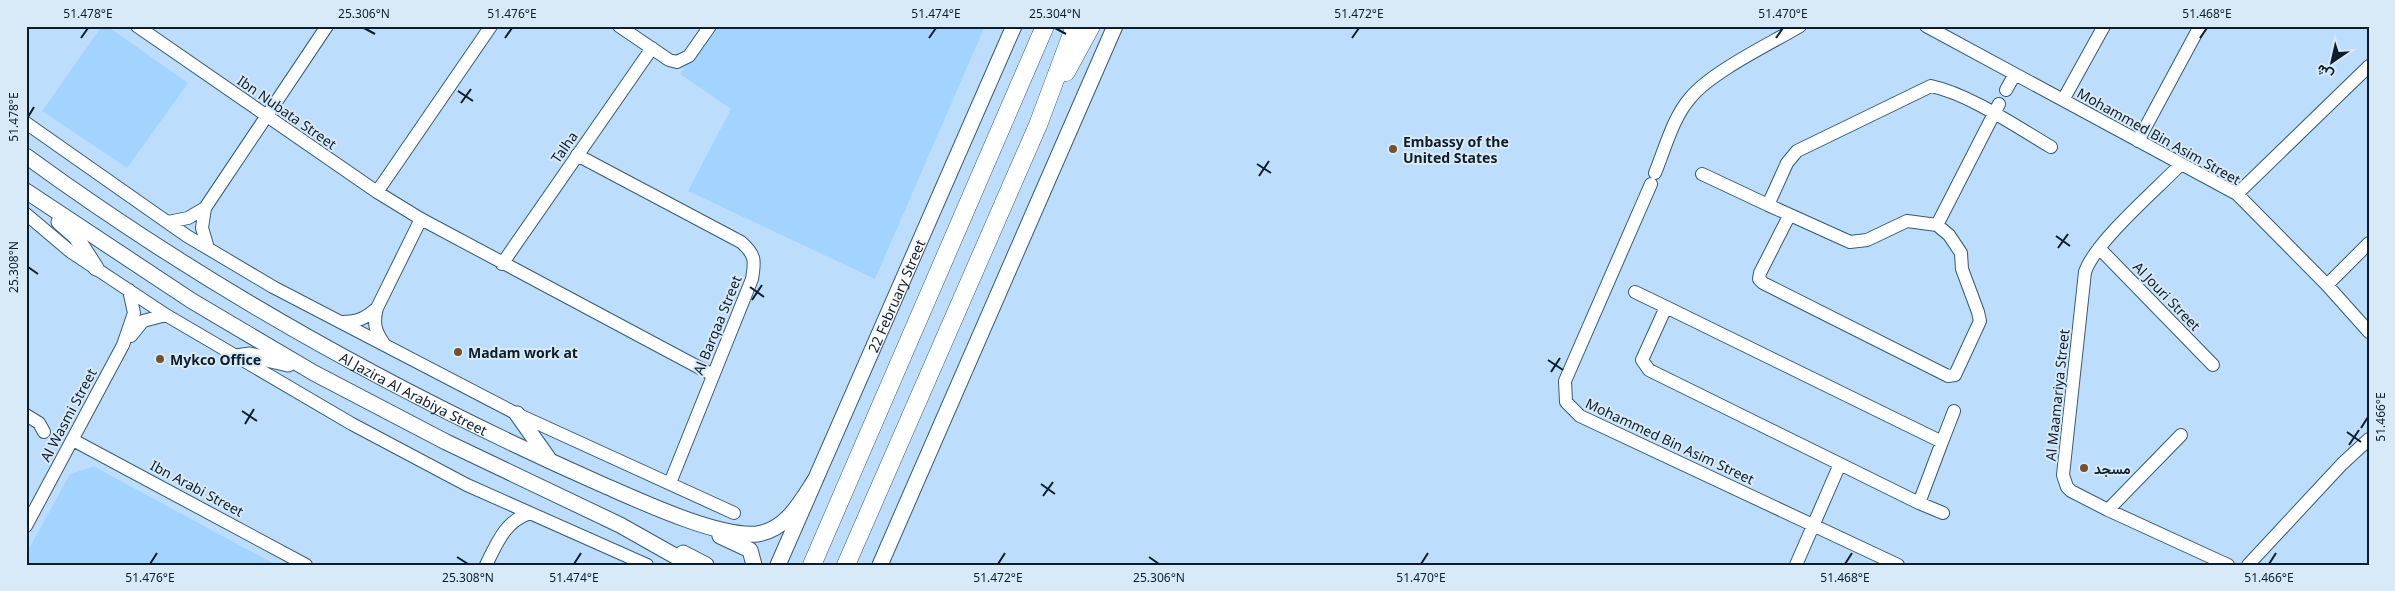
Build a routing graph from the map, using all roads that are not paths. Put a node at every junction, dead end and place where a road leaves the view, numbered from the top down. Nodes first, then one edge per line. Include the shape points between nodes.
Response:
1 (327, 26) edge
2 (491, 26) edge
3 (620, 26) edge
4 (710, 26) edge
5 (1007, 26) edge
6 (1014, 26) edge
7 (1045, 26) edge
8 (1075, 26) edge
9 (1091, 26) edge
10 (1115, 26) edge
11 (1800, 26) edge
12 (1926, 26) edge
13 (2104, 26) edge
14 (2200, 26) edge
15 (142, 28) edge
16 (1006, 44) junction
17 (652, 48) junction
18 (2369, 66) edge
19 (2015, 74) junction
20 (2006, 90) dead end
21 (1048, 99) junction
22 (2063, 100) junction
23 (1997, 109) junction
24 (267, 116) junction
25 (26, 123) edge
26 (2138, 141) junction
27 (2051, 147) dead end
28 (577, 155) junction
29 (28, 156) edge
30 (2180, 164) junction
31 (1702, 174) dead end
32 (26, 192) edge
33 (377, 192) junction
34 (2237, 194) junction
35 (1768, 205) junction
36 (205, 208) junction
37 (26, 214) edge
38 (1789, 216) junction
39 (421, 219) junction
40 (168, 222) junction
41 (1936, 224) junction
42 (2369, 243) edge
43 (208, 248) junction
44 (2099, 248) junction
45 (502, 264) junction
46 (96, 268) junction
47 (2328, 285) junction
48 (129, 290) junction
49 (1635, 292) dead end
50 (1666, 307) junction
51 (377, 308) junction
52 (166, 315) junction
53 (342, 322) junction
54 (2369, 332) edge
55 (384, 344) junction
56 (123, 345) junction
57 (236, 357) junction
58 (2213, 365) dead end
59 (314, 373) junction
60 (714, 375) junction
61 (1954, 411) dead end
62 (517, 414) junction
63 (26, 415) edge
64 (44, 432) dead end
65 (2181, 435) dead end
66 (2369, 439) edge
67 (73, 440) junction
68 (1942, 442) junction
69 (553, 463) junction
70 (1840, 464) junction
71 (814, 480) junction
72 (670, 483) junction
73 (504, 502) junction
74 (1919, 503) junction
75 (647, 504) junction
76 (2108, 510) junction
77 (530, 513) junction
78 (734, 513) dead end
79 (1943, 513) dead end
80 (620, 524) junction
81 (1814, 525) junction
82 (26, 526) edge
83 (503, 531) junction
84 (306, 565) edge
85 (486, 565) edge
86 (647, 565) edge
87 (691, 565) edge
88 (706, 565) edge
89 (754, 565) edge
90 (778, 565) edge
91 (812, 565) edge
92 (846, 565) edge
93 (880, 565) edge
94 (1796, 565) edge
95 (1898, 565) edge
96 (2228, 565) edge
97 (2248, 565) edge

1 - 24 street
2 - 33 street
3 - 17 street
4 - 17 street via 682,61 669,60
5 - 16 street
6 - 16 main road, 22 February Street
7 - 91 highway
8 - 21 highway
9 - 21 highway
10 - 93 main road
11 - 81 street, Mohammed Bin Asim Street via 1709,80 1691,97 1680,114 1565,381 1566,402 1580,416
12 - 19 street, Mohammed Bin Asim Street
13 - 22 street
14 - 26 street
15 - 24 street, Ibn Nubata Street
16 - 71 main road, 22 February Street
17 - 28 street, Talha
18 - 34 street
19 - 20 street
19 - 22 street, Mohammed Bin Asim Street
21 - 92 highway
22 - 26 street, Mohammed Bin Asim Street
23 - 27 street
23 - 35 street via 1942,88 1925,88 1797,151 1787,163
23 - 41 street
24 - 33 street, Ibn Nubata Street
24 - 36 street
25 - 40 street, Al Jazira Al Arabiya Street
26 - 30 street, Mohammed Bin Asim Street
28 - 45 street, Talha
28 - 60 street, Al Barqaa Street via 741,242 752,251 752,279
29 - 69 main road, Al Jazira Al Arabiya Street via 145,237 234,293 434,404
30 - 34 street, Mohammed Bin Asim Street
30 - 44 street, Al Maamariya Street
31 - 35 street
32 - 46 main road via 76,238
32 - 59 main road, Al Jazira Al Arabiya Street via 192,301
33 - 39 street, Ibn Nubata Street
34 - 47 street, Mohammed Bin Asim Street
35 - 38 street
36 - 40 street via 188,218
36 - 43 street via 202,228
37 - 46 street via 67,249
38 - 41 street via 1850,242 1867,240 1907,221
38 - 41 street via 1759,279 1948,376 1954,375 1979,325 1978,312 1962,269 1961,253 1949,235
39 - 45 street, Ibn Nubata Street
39 - 51 street
40 - 43 street, Al Jazira Al Arabiya Street
42 - 47 street
43 - 53 street, Al Jazira Al Arabiya Street via 273,287
44 - 58 street, Al Jouri Street
44 - 76 street, Al Maamariya Street via 2085,272 2064,481 2071,491
45 - 60 street, Ibn Nubata Street
46 - 48 street
47 - 54 street, Mohammed Bin Asim Street
48 - 52 street
48 - 56 street, Al Wasmi Street via 134,313
49 - 50 street
50 - 68 street
50 - 70 street via 1642,360 1649,370
51 - 53 street via 368,317
51 - 55 street via 374,320 376,333
52 - 56 street, Al Wasmi Street via 144,321
52 - 57 street
53 - 55 street, Al Jazira Al Arabiya Street
55 - 62 street, Al Jazira Al Arabiya Street
56 - 67 street, Al Wasmi Street
57 - 59 main road via 250,355
57 - 73 street via 352,424
59 - 80 main road, Al Jazira Al Arabiya Street via 446,442
60 - 72 street, Al Barqaa Street
61 - 68 street
62 - 69 main road
62 - 72 street, Al Jazira Al Arabiya Street
63 - 64 street via 39,423
65 - 76 street
66 - 97 street
67 - 82 street, Al Wasmi Street
67 - 84 street, Ibn Arabi Street
68 - 74 street
69 - 75 main road, Al Jazira Al Arabiya Street
70 - 74 street
70 - 81 street
71 - 75 main road, Al Jazira Al Arabiya Street via 792,514 772,530 760,533 747,534 713,527
71 - 90 main road, 22 February Street
72 - 78 street, Al Jazira Al Arabiya Street
73 - 77 street
73 - 83 street
74 - 79 street
75 - 89 main road via 746,547 752,554
76 - 96 street, Al Maamariya Street
77 - 83 street
77 - 86 street
80 - 87 main road, Al Jazira Al Arabiya Street
80 - 88 main road via 645,533
81 - 94 street
81 - 95 street, Mohammed Bin Asim Street
83 - 85 street

